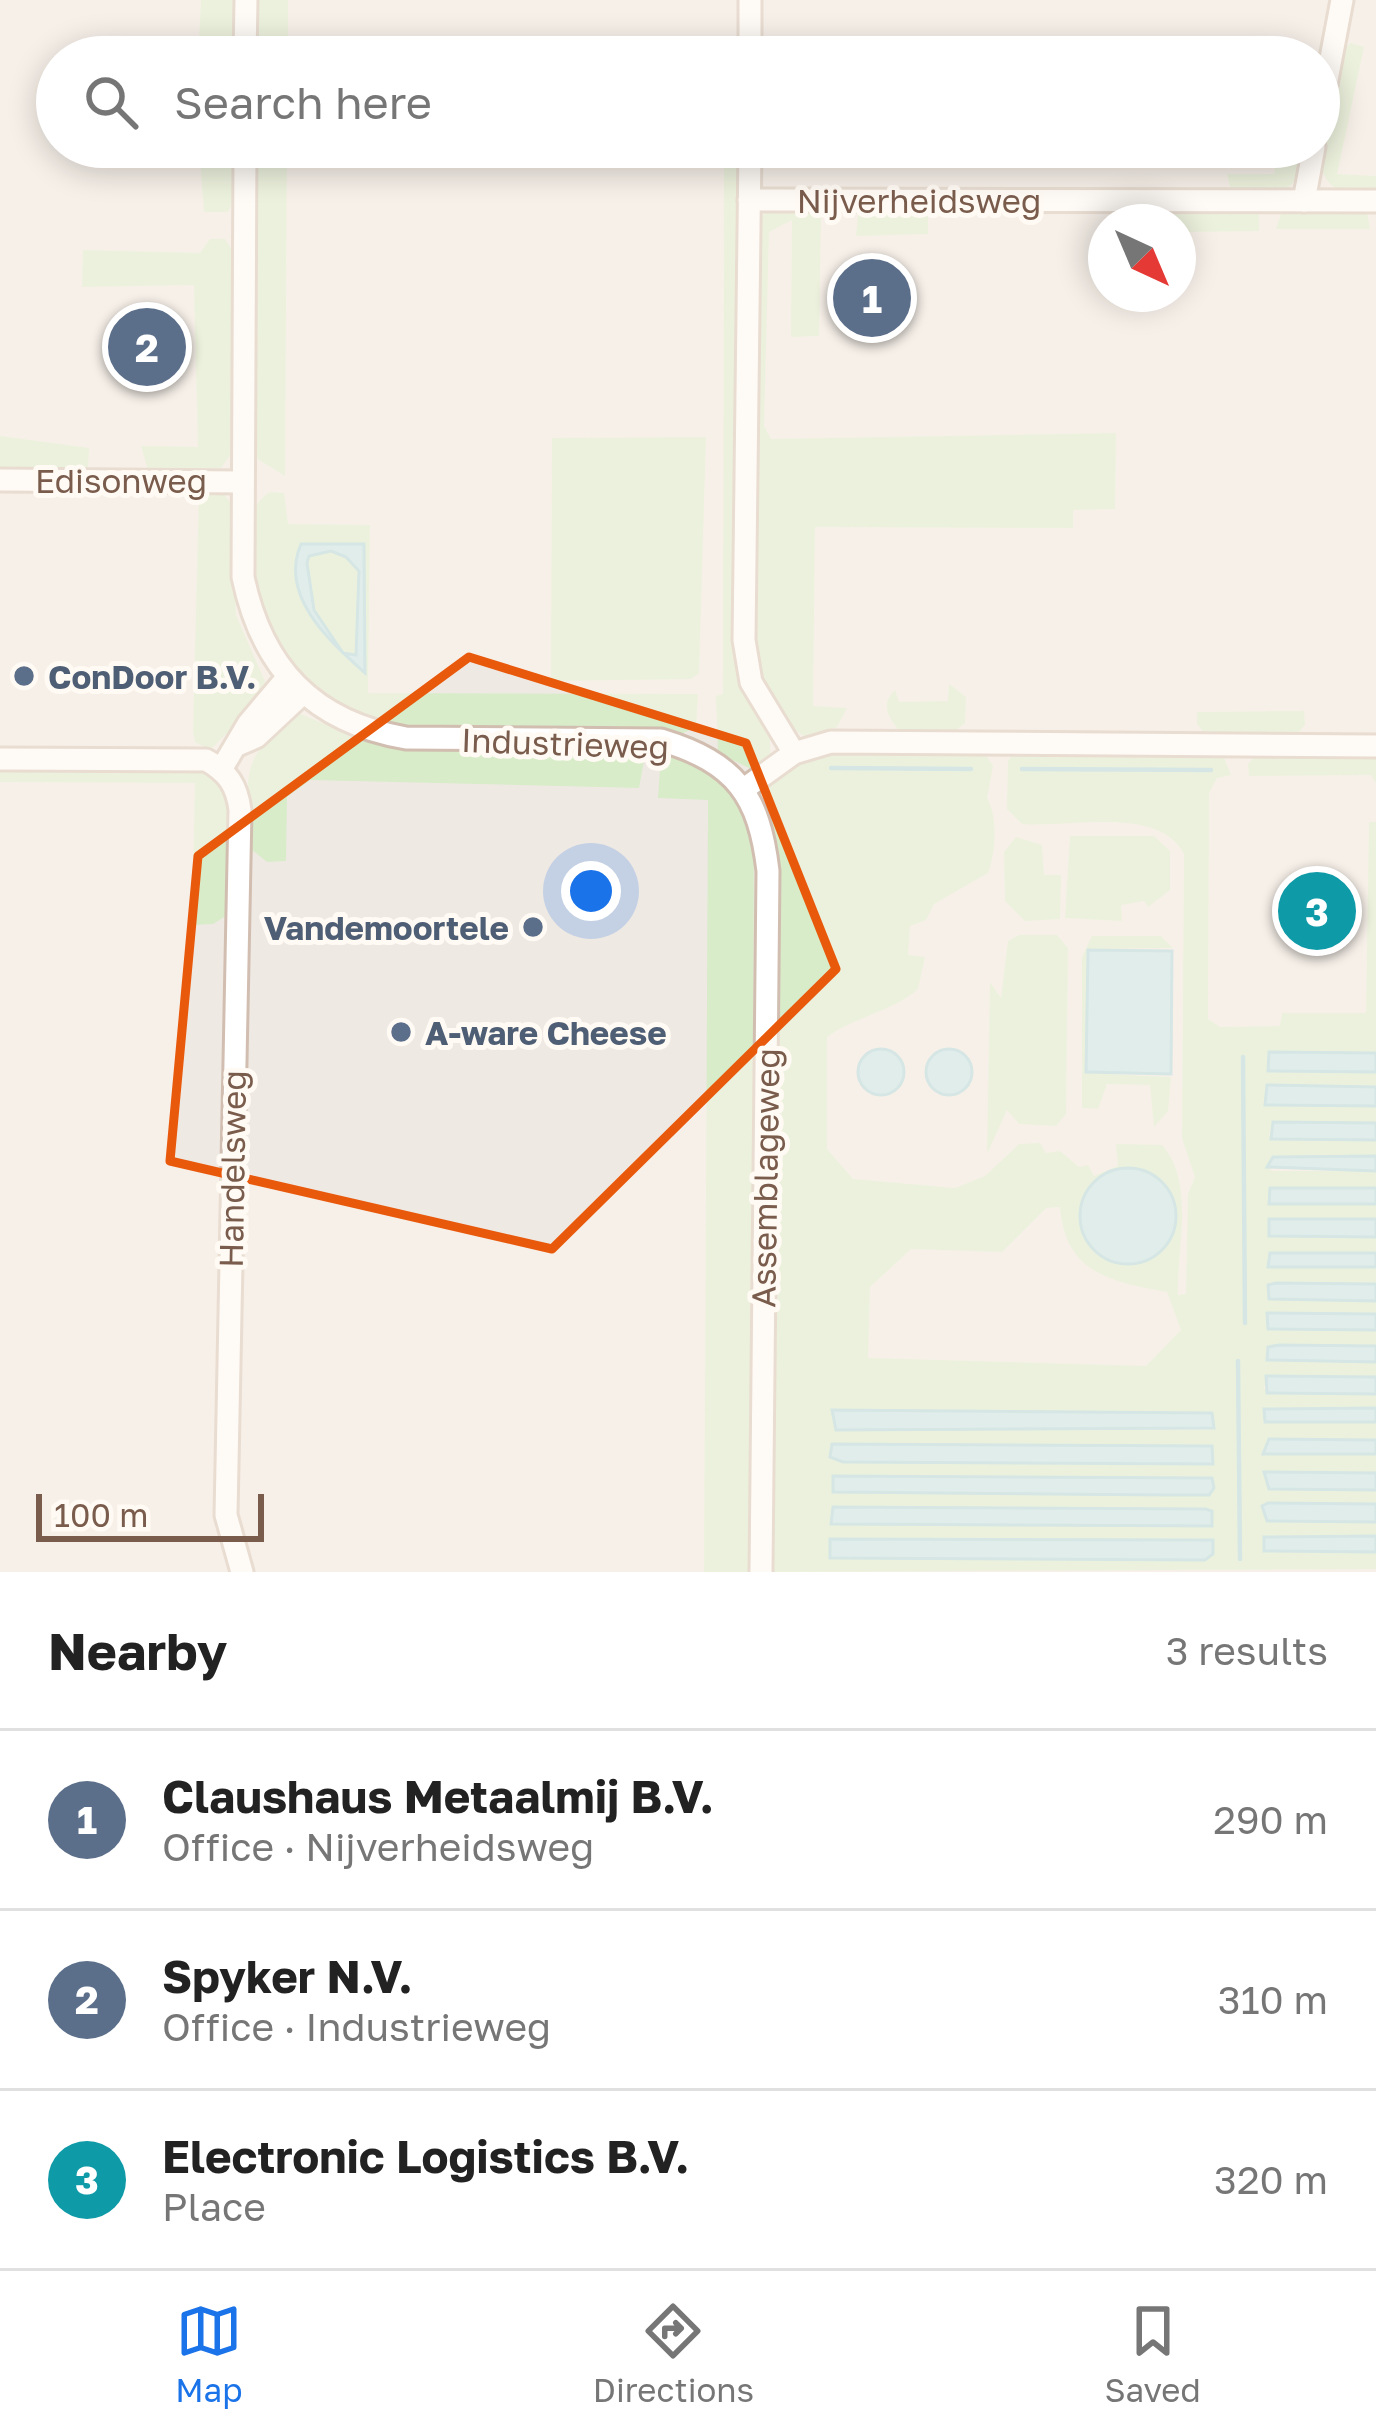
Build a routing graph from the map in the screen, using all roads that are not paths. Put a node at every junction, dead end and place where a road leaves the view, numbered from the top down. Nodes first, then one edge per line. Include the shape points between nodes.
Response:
1 (246, 0) edge
2 (750, 0) edge
3 (1342, 0) edge
4 (245, 36) edge
5 (750, 36) edge
6 (1335, 36) edge
7 (244, 168) edge
8 (749, 168) edge
9 (1310, 168) edge
10 (749, 200) junction
11 (1304, 201) junction
12 (1376, 201) edge
13 (0, 480) edge
14 (242, 482) junction
15 (294, 686) junction
16 (1376, 746) edge
17 (794, 753) junction
18 (0, 759) edge
19 (222, 768) junction
20 (744, 789) junction
21 (242, 1572) edge
22 (761, 1572) edge

1 - 4 street
2 - 5 street
3 - 6 street
7 - 14 street
8 - 10 street, Nijverheidsweg
9 - 11 street
10 - 11 street, Nijverheidsweg
10 - 17 street, Nijverheidsweg via 744,640 751,682
11 - 12 street, Nijverheidsweg
13 - 14 street, Edisonweg
14 - 15 street via 250,612
15 - 19 street
15 - 20 street, Industrieweg via 339,720 406,738 662,740 698,752
16 - 17 street via 831,742
17 - 20 street
18 - 19 street via 193,760
19 - 21 street, Handelsweg via 240,810 226,1515
20 - 22 street, Assemblageweg via 763,830 768,872

